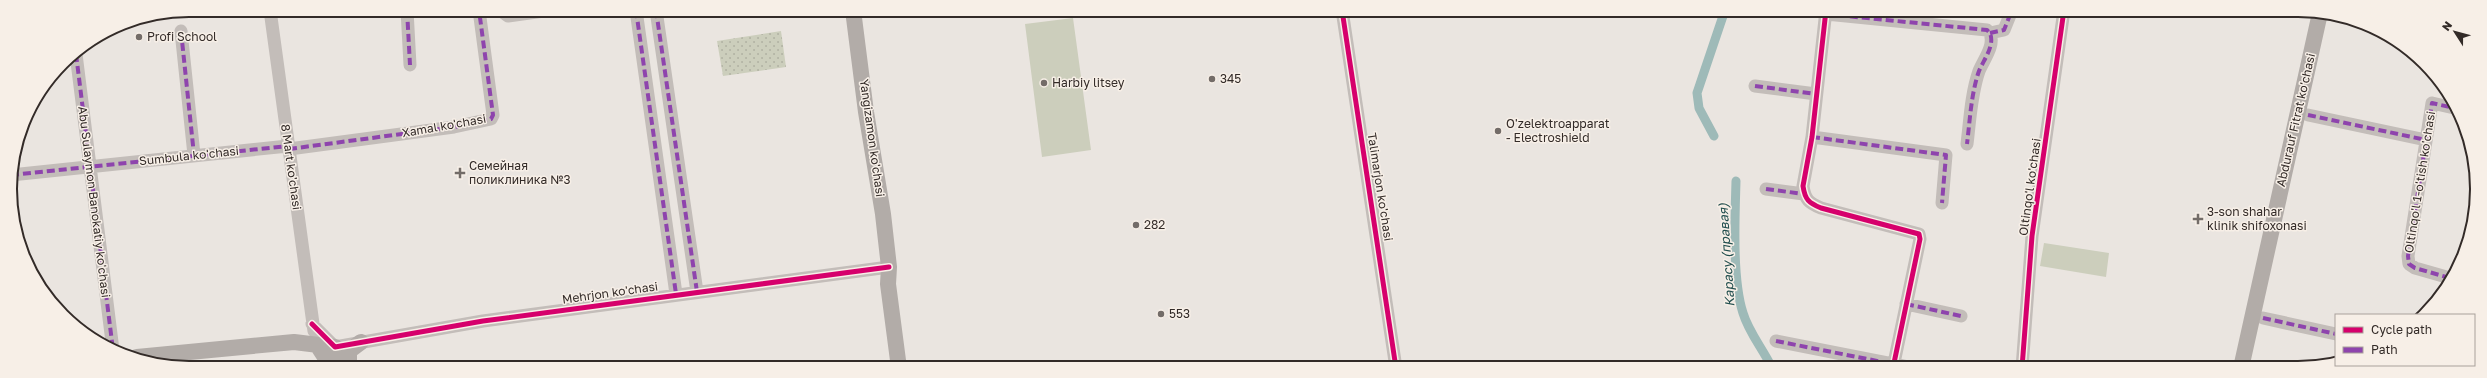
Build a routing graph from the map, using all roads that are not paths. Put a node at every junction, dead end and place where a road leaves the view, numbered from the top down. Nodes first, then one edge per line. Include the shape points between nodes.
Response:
1 (271, 17) edge
2 (407, 17) edge
3 (480, 17) edge
4 (637, 17) edge
5 (657, 17) edge
6 (854, 17) edge
7 (1343, 17) edge
8 (1825, 17) edge
9 (1871, 17) edge
10 (2009, 17) edge
11 (2063, 17) edge
12 (2319, 18) edge
13 (2329, 20) edge
14 (181, 31) dead end
15 (1990, 33) junction
16 (77, 59) edge
17 (410, 65) dead end
18 (1755, 86) dead end
19 (1816, 94) junction
20 (2449, 107) edge
21 (2303, 114) junction
22 (1812, 137) junction
23 (2426, 140) junction
24 (1967, 144) dead end
25 (288, 148) junction
26 (194, 155) junction
27 (90, 167) junction
28 (17, 174) edge
29 (1766, 189) dead end
30 (1804, 194) junction
31 (1942, 203) dead end
32 (890, 267) junction
33 (2446, 277) edge
34 (697, 292) junction
35 (676, 294) junction
36 (1906, 304) junction
37 (1961, 316) dead end
38 (2258, 316) junction
39 (312, 324) junction
40 (2335, 334) edge
41 (1776, 341) dead end
42 (294, 342) junction
43 (361, 342) junction
44 (112, 343) edge
45 (317, 345) junction
46 (335, 347) junction
47 (148, 356) edge
48 (173, 361) edge
49 (327, 361) edge
50 (345, 361) edge
51 (349, 361) edge
52 (898, 361) edge
53 (908, 361) edge
54 (1395, 361) edge
55 (1883, 361) edge
56 (1894, 361) edge
57 (2023, 361) edge
58 (2243, 361) edge
59 (2253, 361) edge

1 - 25 street, 8 Mart ko'chasi
2 - 17 street
3 - 25 street, Xamal ko'chasi via 493,115 491,119 454,127
4 - 35 street
5 - 34 street
6 - 32 main road, Yangizamon ko'chasi
7 - 54 street, Talimarjon ko'chasi
8 - 19 street
9 - 15 street via 1987,30
10 - 15 street via 2004,30
11 - 57 street, Oltinqo'l ko'chasi via 2032,243
12 - 21 main road, Abdurauf Fitrat ko'chasi
13 - 21 main road, Abdurauf Fitrat ko'chasi
14 - 26 street
15 - 24 street via 1992,37 1988,54 1980,70 1973,98
16 - 27 street, Abu Sulaymon Banokatiy ko'chasi
18 - 19 street
19 - 22 street
20 - 23 street, Oltinqo'l 1-o'tish ko'chasi via 2432,103
21 - 23 street
21 - 38 main road, Abdurauf Fitrat ko'chasi
22 - 30 street via 1803,186
22 - 31 street via 1946,155
23 - 33 street, Oltinqo'l 1-o'tish ko'chasi via 2408,256 2409,264
25 - 26 street, Sumbula ko'chasi
25 - 39 street, 8 Mart ko'chasi
26 - 27 street, Sumbula ko'chasi
27 - 28 street, Sumbula ko'chasi
27 - 44 street, Abu Sulaymon Banokatiy ko'chasi
29 - 30 street
30 - 36 street via 1808,202 1821,208 1919,234
32 - 34 street, Mehrjon ko'chasi
32 - 52 main road, Yangizamon ko'chasi via 888,284
32 - 53 main road, Yangizamon ko'chasi via 898,284
34 - 35 street, Mehrjon ko'chasi
35 - 43 street, Mehrjon ko'chasi via 483,321
36 - 37 street
36 - 56 street
38 - 40 street
38 - 58 main road, Abdurauf Fitrat ko'chasi
38 - 59 main road, Abdurauf Fitrat ko'chasi
39 - 42 street via 306,336
39 - 45 street, 8 Mart ko'chasi
39 - 46 street
41 - 55 street
42 - 45 main road, Mehrjon ko'chasi
42 - 47 main road, Mehrjon ko'chasi
43 - 46 street, Mehrjon ko'chasi
43 - 51 main road via 349,351
45 - 46 main road, Mehrjon ko'chasi
45 - 48 main road, Mehrjon ko'chasi via 302,349
45 - 49 main road, 8 Mart ko'chasi
46 - 50 main road

